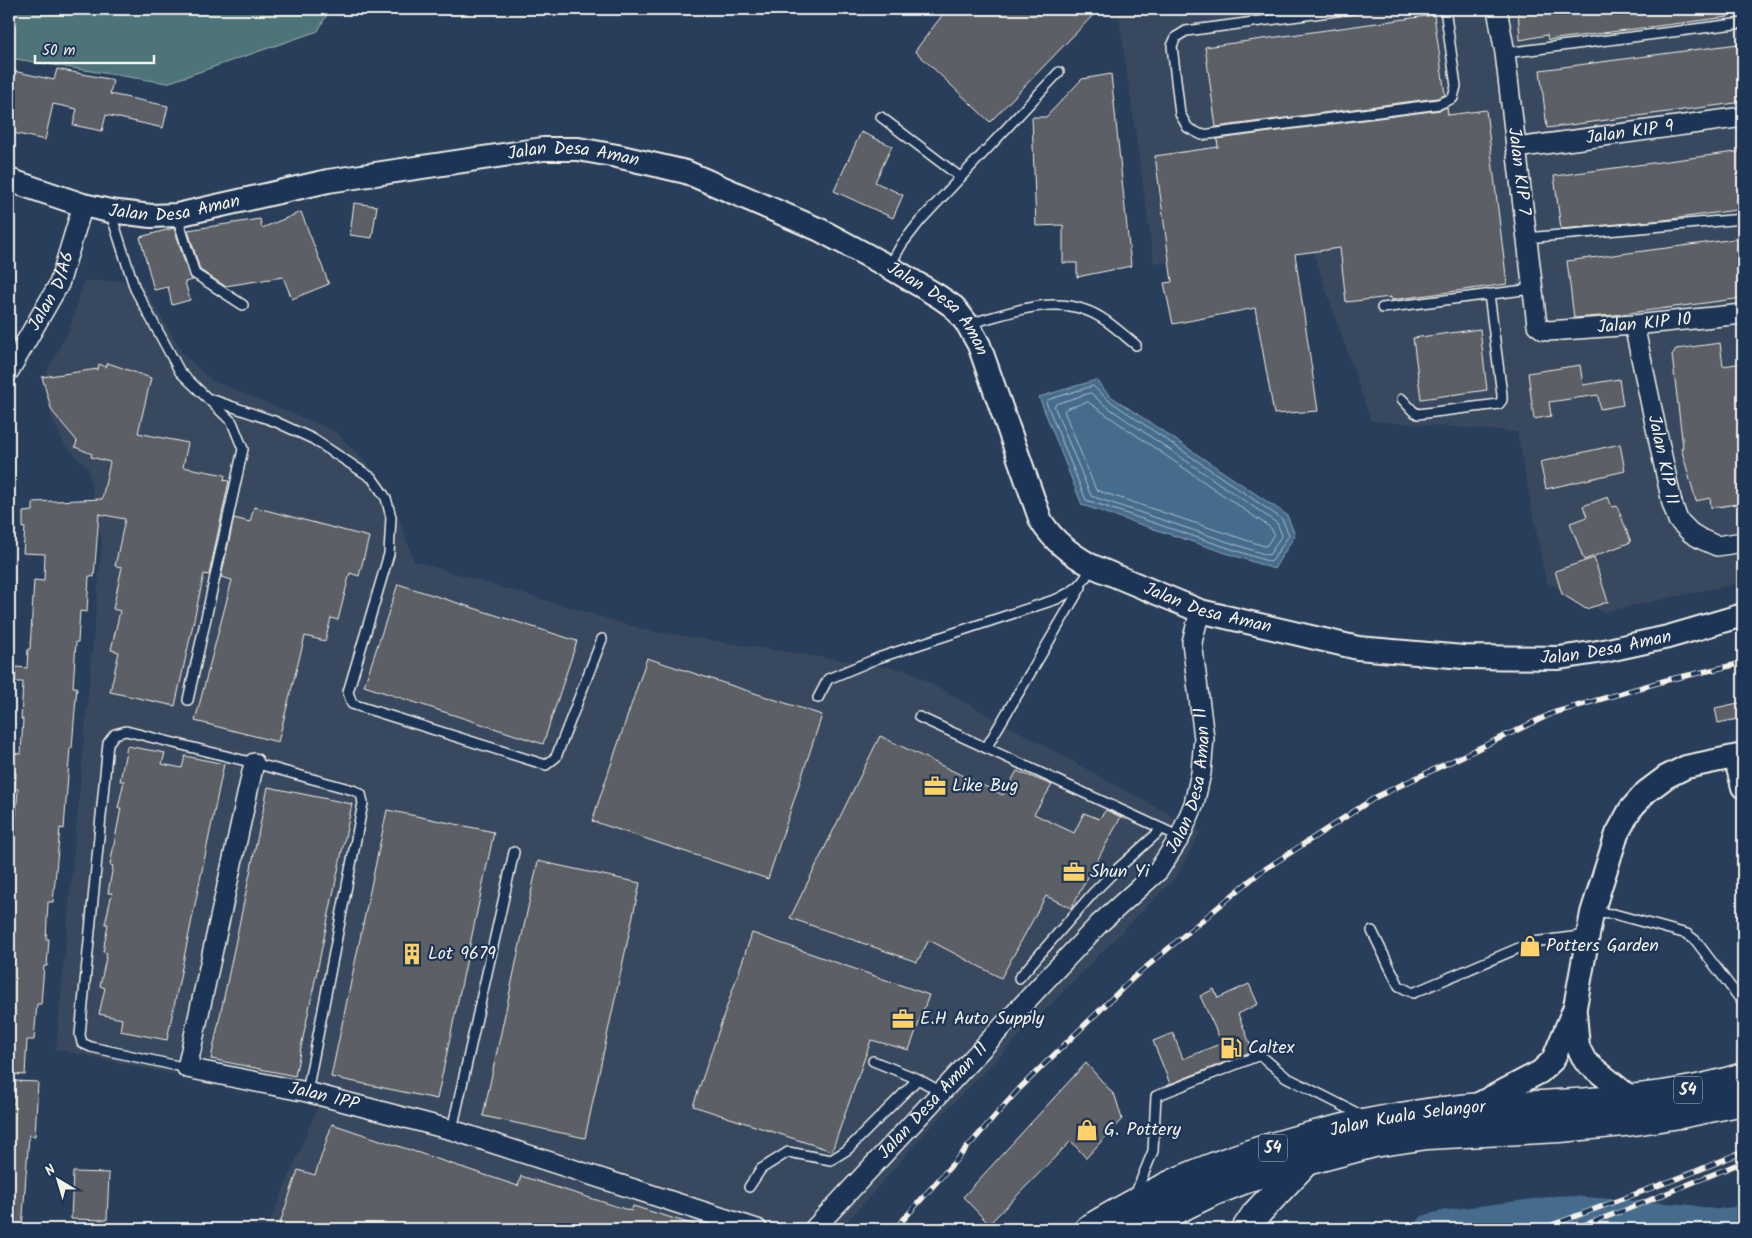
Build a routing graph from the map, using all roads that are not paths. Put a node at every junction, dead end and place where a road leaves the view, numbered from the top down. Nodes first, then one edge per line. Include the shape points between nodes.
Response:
1 (1351, 9) edge
2 (1445, 9) edge
3 (1497, 9) edge
4 (1743, 23) edge
5 (1505, 53) junction
6 (1059, 72) dead end
7 (882, 117) dead end
8 (1743, 117) edge
9 (1516, 148) junction
10 (960, 177) junction
11 (9, 180) edge
12 (83, 205) junction
13 (110, 211) junction
14 (177, 215) junction
15 (1743, 219) edge
16 (1526, 238) junction
17 (889, 267) junction
18 (1532, 289) junction
19 (1489, 294) junction
20 (243, 305) dead end
21 (1382, 308) dead end
22 (1743, 314) edge
23 (968, 324) junction
24 (1634, 325) junction
25 (1544, 330) joint
26 (1136, 345) dead end
27 (9, 371) edge
28 (210, 399) junction
29 (1402, 399) dead end
30 (1743, 542) edge
31 (1088, 574) junction
32 (1200, 611) junction
33 (1743, 615) edge
34 (602, 638) dead end
35 (818, 698) dead end
36 (188, 700) dead end
37 (919, 717) dead end
38 (986, 748) junction
39 (1739, 756) edge
40 (254, 763) junction
41 (1743, 787) edge
42 (1162, 829) junction
43 (1180, 837) junction
44 (514, 852) dead end
45 (1592, 913) junction
46 (1372, 931) dead end
47 (1588, 935) junction
48 (1018, 978) dead end
49 (1743, 1004) edge
50 (1575, 1007) junction
51 (874, 1061) dead end
52 (186, 1068) junction
53 (1743, 1078) edge
54 (918, 1079) junction
55 (307, 1092) junction
56 (941, 1092) junction
57 (1632, 1099) junction
58 (1743, 1101) edge
59 (1470, 1108) junction
60 (1376, 1122) junction
61 (452, 1130) junction
62 (1306, 1161) junction
63 (750, 1187) dead end
64 (1134, 1217) edge
65 (757, 1229) edge
66 (814, 1229) edge
67 (1089, 1229) edge
68 (1246, 1229) edge

1 - 2 lane via 1186,31 1176,37 1172,46 1180,114 1188,128 1202,135 1440,104 1453,98 1456,86
3 - 5 street, Jalan KIP 7
4 - 5 lane
5 - 9 street, Jalan KIP 7
6 - 10 lane
7 - 10 lane
8 - 9 street, Jalan KIP 9
9 - 16 street, Jalan KIP 7
10 - 17 lane via 902,244
11 - 12 street, Jalan Desa Aman
12 - 13 street, Jalan Desa Aman
12 - 27 street, Jalan D/A6 via 59,284
13 - 14 street, Jalan Desa Aman via 151,216
13 - 28 lane via 134,289 180,372
14 - 17 street, Jalan Desa Aman via 328,181 543,149 578,149 686,172 820,230
14 - 20 lane via 195,274
15 - 16 lane
16 - 18 street, Jalan KIP 7
17 - 23 street, Jalan Desa Aman via 954,307
18 - 19 lane
18 - 25 street, Jalan KIP 7 via 1537,325
19 - 21 lane
19 - 29 lane via 1502,395 1499,404 1418,414
22 - 24 street, Jalan KIP 10
23 - 26 lane via 1035,307 1061,305 1085,310
23 - 31 street, Jalan Desa Aman via 979,345 1041,521
24 - 25 street, Jalan KIP 10
24 - 30 street, Jalan KIP 11 via 1678,520 1691,533 1717,546
28 - 34 lane via 274,421 313,439 372,478 386,498 392,517 389,554 348,692 352,704 546,765 556,757
28 - 36 lane via 232,422 242,449
31 - 32 street, Jalan Desa Aman
31 - 35 lane via 1072,592 1057,599 878,658 828,679
31 - 38 lane
32 - 33 street, Jalan Desa Aman via 1358,648 1463,657 1560,658 1668,637
32 - 43 street, Jalan Desa Aman 11 via 1192,642 1204,738 1201,773 1194,804
37 - 38 lane
38 - 42 lane
39 - 41 street
39 - 45 street via 1686,767 1646,792 1630,810 1618,834
40 - 52 street
40 - 52 lane via 126,731 115,734 108,743 80,1035 82,1043 90,1047
40 - 55 lane via 353,790 361,794 363,803
42 - 43 lane
42 - 48 lane via 1093,893
43 - 56 street, Jalan Desa Aman 11 via 1158,871 1099,924
44 - 61 lane
45 - 47 street
45 - 49 lane via 1614,914 1687,934 1696,941
46 - 47 lane via 1399,986 1413,993 1533,942
47 - 50 street
50 - 57 street via 1578,1047 1585,1061
50 - 59 street via 1553,1060 1540,1072
51 - 54 lane
52 - 55 street, Jalan IPP
53 - 57 highway, Jalan Kuala Selangor / 54
54 - 56 lane
54 - 63 lane via 847,1150 831,1160 788,1152 761,1169
55 - 61 street, Jalan IPP
56 - 66 street, Jalan Desa Aman 11
57 - 59 highway, Jalan Kuala Selangor / 54
58 - 62 highway, Jalan Kuala Selangor / 54 via 1634,1121 1397,1139
59 - 60 highway, Jalan Kuala Selangor / 54
60 - 64 highway, Jalan Kuala Selangor / 54 via 1341,1128 1251,1154 1180,1181
60 - 64 lane via 1286,1077 1260,1055 1156,1096 1153,1151
61 - 65 street, Jalan IPP
62 - 64 highway, Jalan Kuala Selangor / 54 via 1261,1173
62 - 68 highway
64 - 67 highway, Jalan Kuala Selangor / 54

